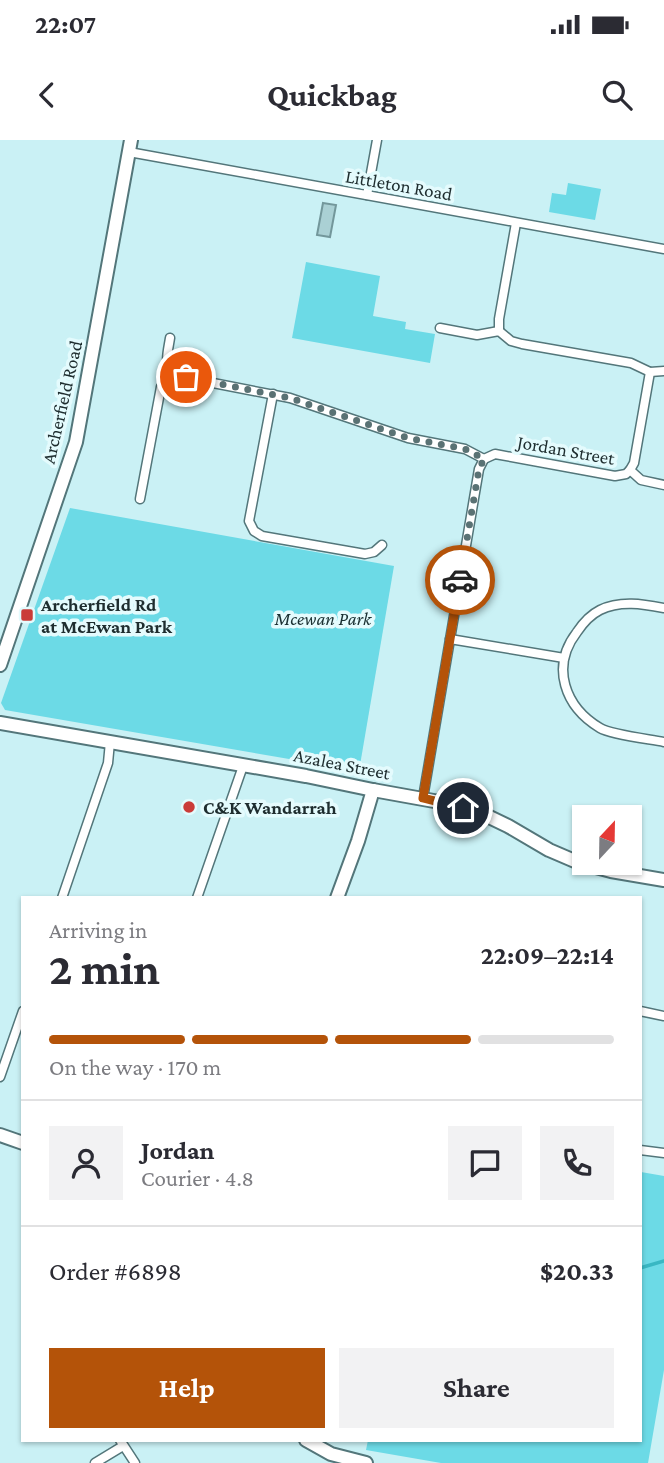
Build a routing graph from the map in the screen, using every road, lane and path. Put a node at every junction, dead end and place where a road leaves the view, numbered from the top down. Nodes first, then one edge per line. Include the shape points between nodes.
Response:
1 (377, 140) edge
2 (130, 146) edge
3 (367, 195) junction
4 (516, 223) junction
5 (664, 249) edge
6 (440, 328) dead end
7 (499, 331) junction
8 (170, 338) dead end
9 (664, 371) edge
10 (650, 372) junction
11 (172, 373) junction
12 (273, 394) junction
13 (484, 459) junction
14 (630, 470) junction
15 (664, 485) edge
16 (141, 499) dead end
17 (382, 545) dead end
18 (664, 608) edge
19 (450, 639) junction
20 (564, 657) junction
21 (0, 665) edge
22 (0, 723) edge
23 (110, 742) junction
24 (664, 742) edge
25 (243, 766) junction
26 (373, 790) junction
27 (423, 798) junction
28 (664, 880) edge
29 (63, 896) edge
30 (198, 896) edge
31 (338, 896) edge
32 (642, 1011) edge
33 (664, 1016) edge
34 (21, 1017) edge
35 (0, 1077) edge
36 (0, 1135) edge
37 (21, 1142) edge
38 (642, 1150) edge
39 (664, 1153) edge
40 (310, 1442) edge
41 (121, 1443) edge
42 (95, 1463) edge
43 (135, 1463) edge
44 (366, 1463) edge

1 - 3 street
2 - 3 street, Littleton Road
2 - 21 street, Archerfield Road via 76,442
3 - 4 street, Littleton Road
4 - 5 street, Littleton Road
4 - 7 street
6 - 7 street via 477,335
7 - 10 street via 510,341 631,363
8 - 11 street via 167,360
9 - 10 street
10 - 14 street
11 - 12 street, Jordan Street
11 - 16 street via 161,387
12 - 13 street, Jordan Street via 408,438 465,449
12 - 17 street via 249,521 254,531 365,554
13 - 14 street, Jordan Street via 495,454 615,476
13 - 19 street
14 - 15 street, Jordan Street via 641,480
18 - 20 street via 623,603 601,610 585,620
19 - 20 street
19 - 27 street
20 - 24 street via 563,678 571,702 584,717 604,731
22 - 23 street, Azalea Street
23 - 25 street, Azalea Street
23 - 29 street via 108,763
25 - 26 street, Azalea Street
25 - 30 street
26 - 27 street, Azalea Street
26 - 31 street
27 - 28 street, Azalea Street via 481,813 577,862
32 - 33 street
34 - 35 street
36 - 37 street
38 - 39 street
40 - 44 street via 331,1454
41 - 42 street
41 - 43 street

